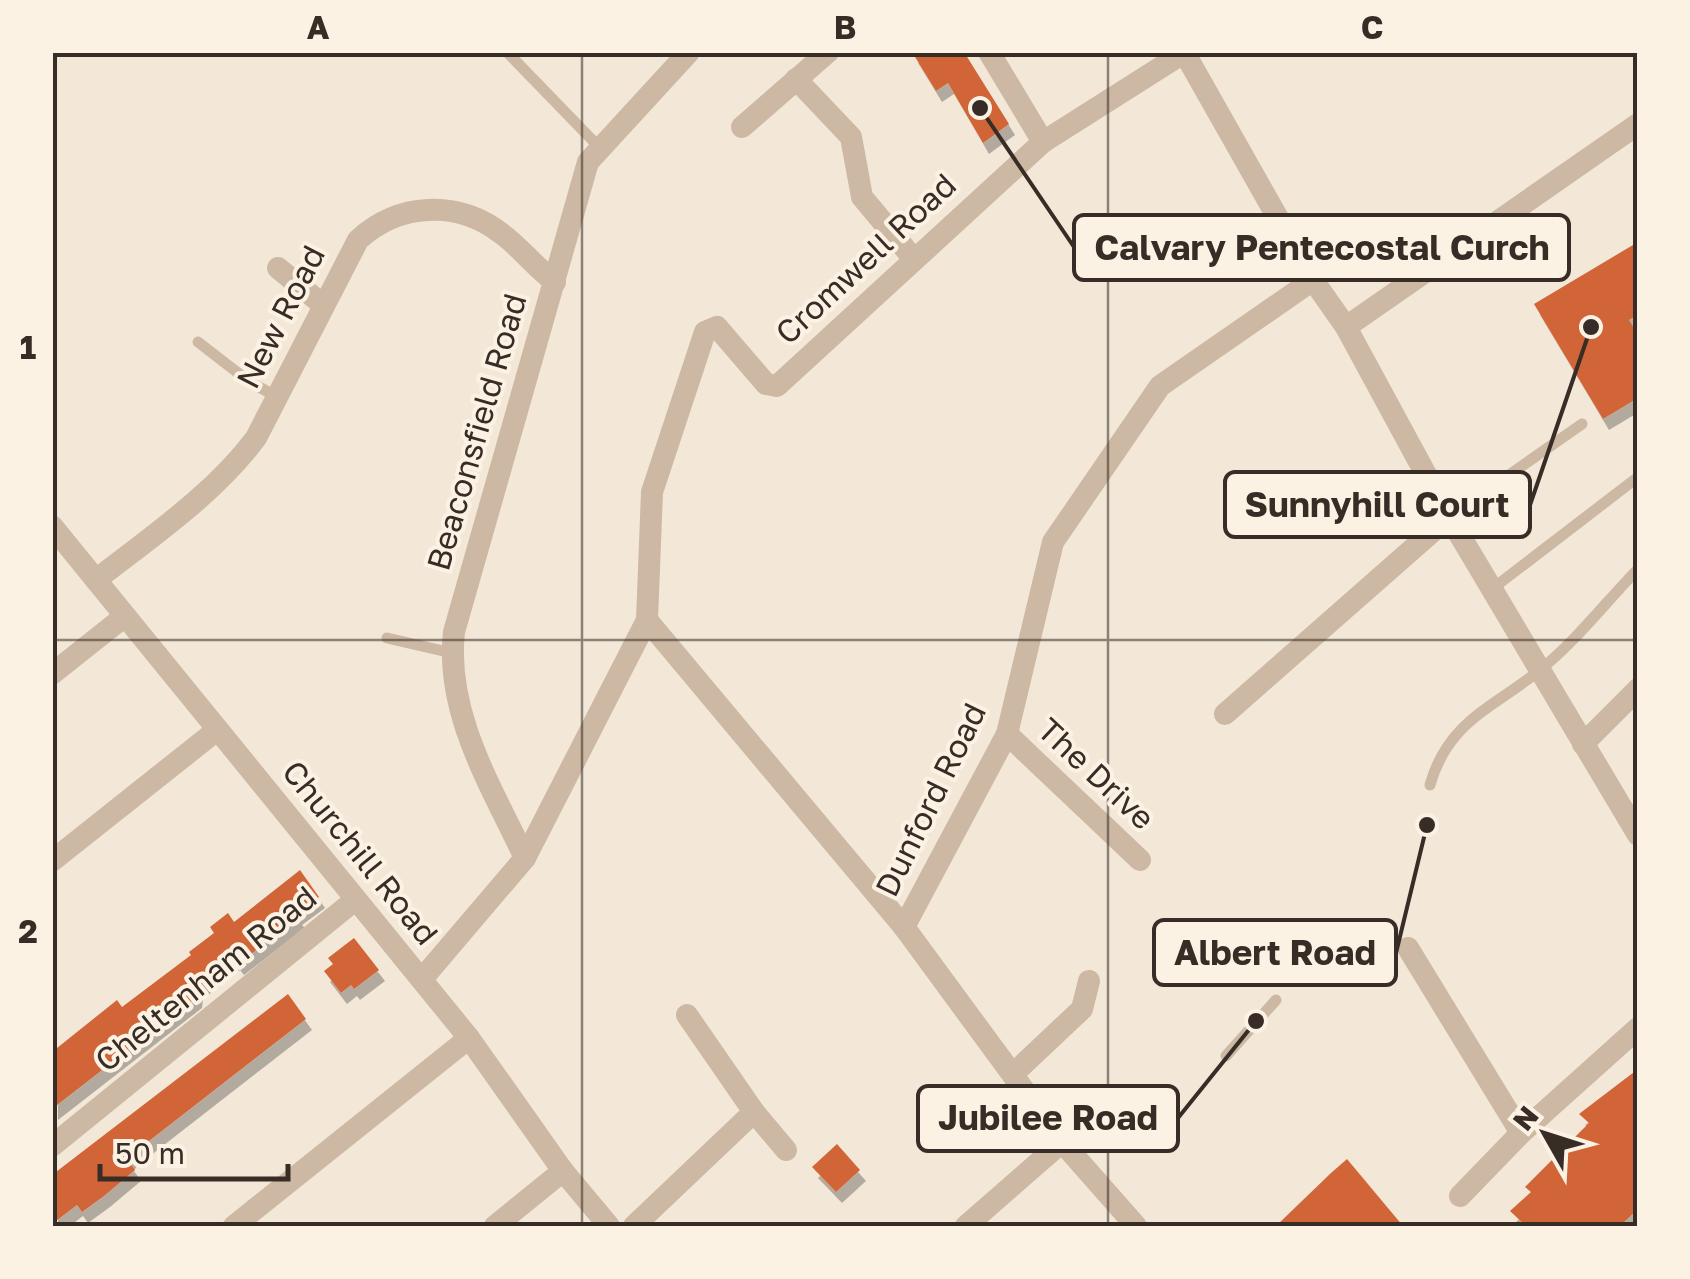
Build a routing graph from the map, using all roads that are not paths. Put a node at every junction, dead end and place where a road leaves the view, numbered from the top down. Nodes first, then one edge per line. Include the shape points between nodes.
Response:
1 (507, 52) edge
2 (828, 52) edge
3 (988, 52) edge
4 (1184, 53) edge
5 (679, 56) edge
6 (796, 79) junction
7 (1637, 125) edge
8 (742, 127) dead end
9 (1043, 142) junction
10 (600, 148) junction
11 (913, 258) junction
12 (278, 268) dead end
13 (1313, 280) junction
14 (555, 282) junction
15 (322, 304) junction
16 (1346, 327) junction
17 (198, 342) dead end
18 (276, 396) junction
19 (1582, 424) dead end
20 (1638, 477) edge
21 (1449, 517) junction
22 (52, 526) edge
23 (1638, 569) edge
24 (96, 580) junction
25 (1492, 589) junction
26 (125, 616) junction
27 (647, 620) junction
28 (387, 638) dead end
29 (452, 654) junction
30 (1540, 670) junction
31 (52, 674) edge
32 (1638, 688) edge
33 (1225, 714) dead end
34 (217, 730) junction
35 (1007, 734) junction
36 (1583, 744) junction
37 (1430, 784) dead end
38 (1638, 835) edge
39 (525, 858) junction
40 (1140, 860) dead end
41 (52, 861) edge
42 (355, 900) junction
43 (904, 927) junction
44 (1408, 948) dead end
45 (422, 980) junction
46 (1088, 981) dead end
47 (1276, 1000) dead end
48 (686, 1015) dead end
49 (1638, 1028) edge
50 (469, 1038) junction
51 (1226, 1056) dead end
52 (1014, 1074) junction
53 (754, 1112) junction
54 (1521, 1134) junction
55 (1062, 1142) junction
56 (52, 1146) edge
57 (786, 1150) dead end
58 (563, 1171) junction
59 (1460, 1196) dead end
60 (234, 1226) edge
61 (495, 1226) edge
62 (610, 1226) edge
63 (634, 1226) edge
64 (966, 1226) edge
65 (1136, 1226) edge

1 - 10 lane
2 - 6 street
3 - 9 street
4 - 9 street, Cromwell Road
4 - 13 street
5 - 10 street, Beaconsfield Road
6 - 8 street
6 - 11 street via 851,137 862,197
7 - 16 street
9 - 11 street, Cromwell Road
10 - 14 street, Beaconsfield Road via 588,162
11 - 27 street, Cromwell Road via 777,386 766,384 717,327 704,332 652,492
12 - 15 street
13 - 16 street
13 - 35 street, Dunford Road via 1160,386 1052,542
14 - 15 street, New Road via 493,227 420,209 391,217 358,240
14 - 29 street, Beaconsfield Road
15 - 18 street, New Road
16 - 21 street
17 - 18 lane
18 - 24 street, New Road via 240,458 204,495
19 - 21 lane
20 - 25 lane
21 - 25 street
21 - 33 street
22 - 24 street, Churchill Road
23 - 30 lane
24 - 26 street, Churchill Road
25 - 30 street
26 - 31 street
26 - 34 street, Churchill Road
27 - 39 street, Cromwell Road
27 - 43 street
28 - 29 lane
29 - 39 street, Beaconsfield Road via 453,686 472,746
30 - 36 street
30 - 37 lane via 1462,726 1438,756
32 - 36 street
34 - 41 street
34 - 42 street, Churchill Road
35 - 40 street, The Drive
35 - 43 street, Dunford Road
36 - 38 street
39 - 45 street, Cromwell Road
42 - 45 street, Churchill Road
42 - 56 street, Cheltenham Road
43 - 52 street
44 - 54 street
45 - 50 street, Churchill Road
46 - 52 street via 1082,1009
47 - 51 lane
48 - 53 street
49 - 54 street
50 - 58 street, Churchill Road
50 - 60 street
52 - 55 street
53 - 57 street
53 - 63 street
54 - 59 street
55 - 64 street
55 - 65 street
58 - 61 street
58 - 62 street, Churchill Road

